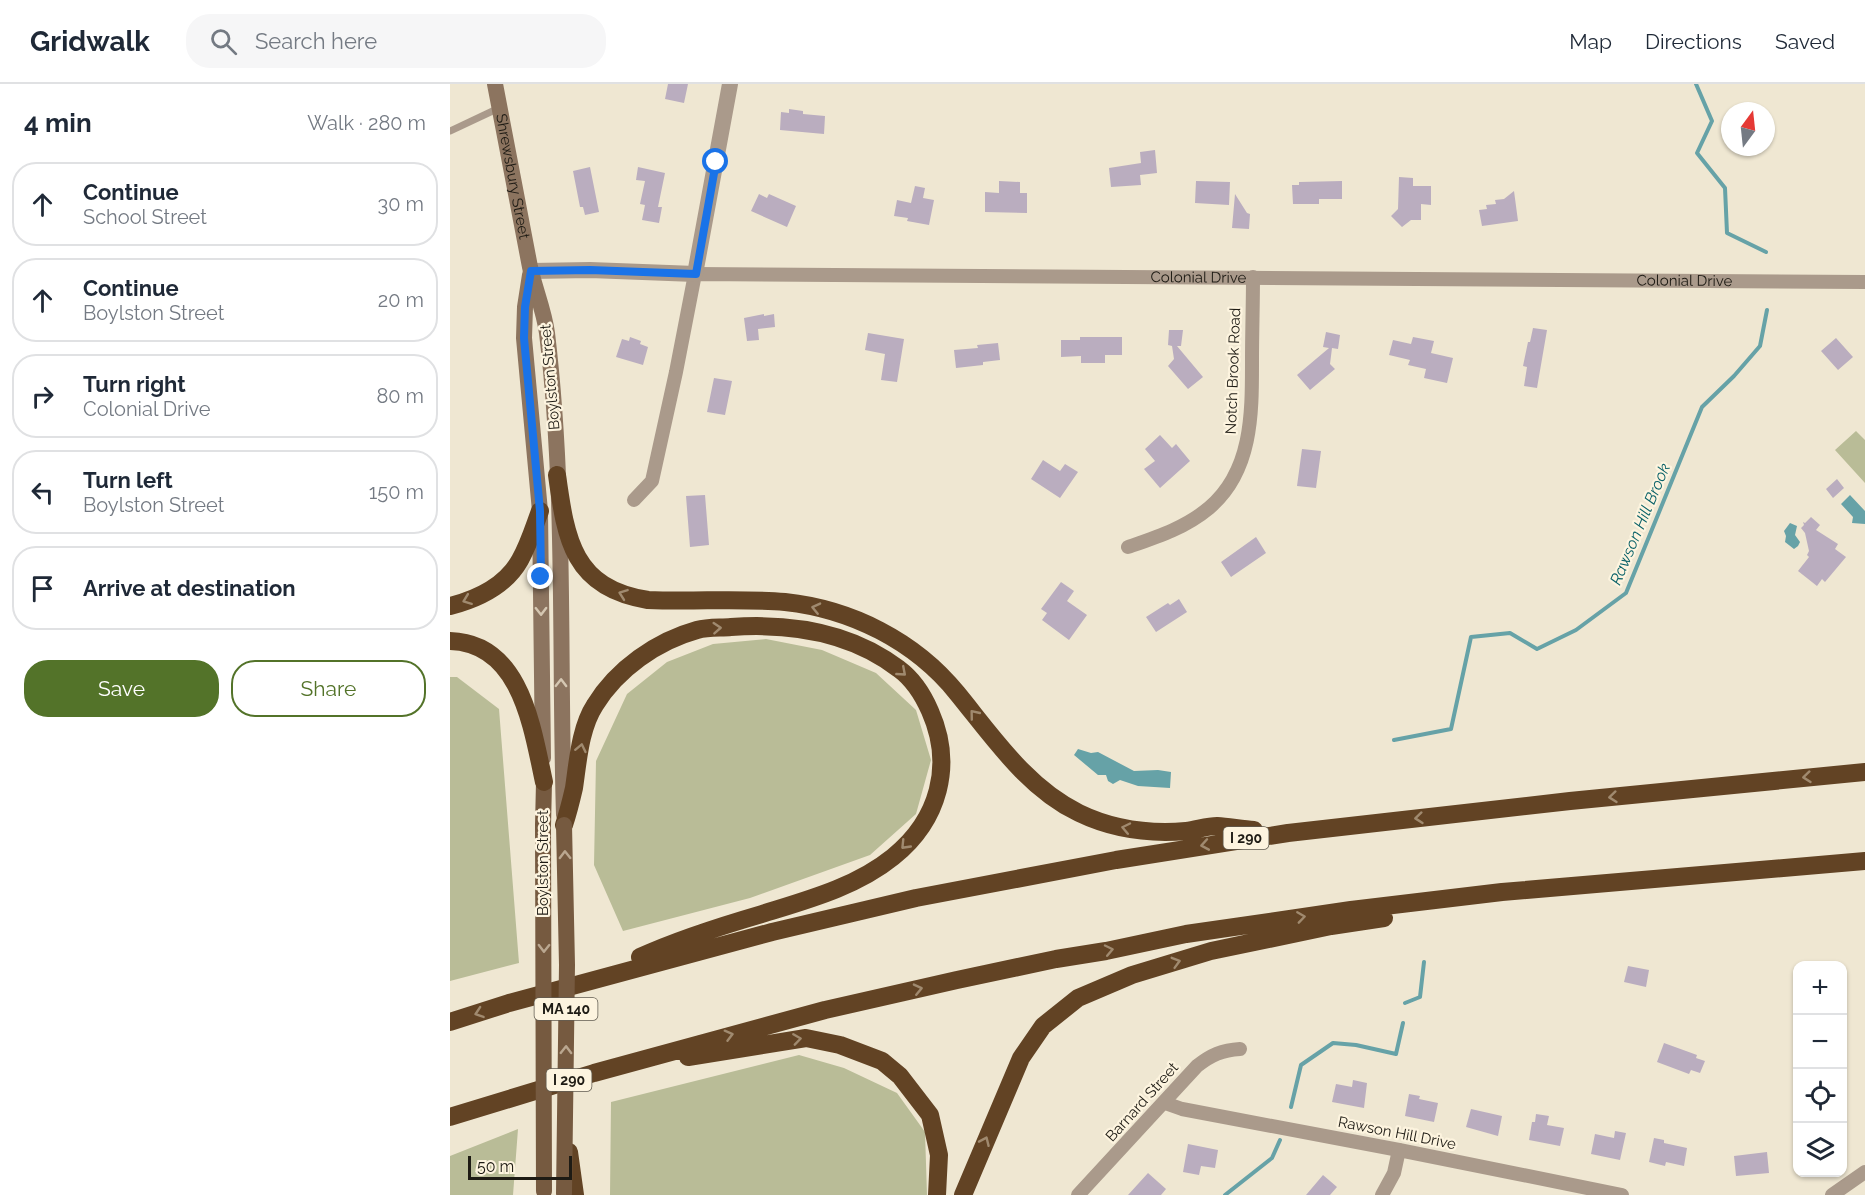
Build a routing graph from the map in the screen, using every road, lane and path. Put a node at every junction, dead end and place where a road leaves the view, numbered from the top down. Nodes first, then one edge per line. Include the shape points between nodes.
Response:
1 (495, 84) edge
2 (730, 84) edge
3 (500, 107) junction
4 (450, 131) edge
5 (531, 271) junction
6 (696, 274) junction
7 (1253, 278) junction
8 (1865, 282) edge
9 (557, 474) junction
10 (634, 500) dead end
11 (540, 511) junction
12 (1128, 547) dead end
13 (450, 606) edge
14 (450, 642) edge
15 (1865, 772) edge
16 (544, 782) junction
17 (564, 825) junction
18 (1288, 833) junction
19 (1865, 861) edge
20 (1453, 899) junction
21 (577, 984) junction
22 (450, 1022) edge
23 (1240, 1049) dead end
24 (594, 1072) junction
25 (522, 1094) junction
26 (1165, 1103) junction
27 (450, 1117) edge
28 (450, 1129) edge
29 (565, 1130) joint
30 (1399, 1150) junction
31 (1865, 1172) edge
32 (544, 1193) edge
33 (570, 1194) edge
34 (1616, 1194) edge
35 (1838, 1194) edge
36 (936, 1195) edge
37 (963, 1195) edge
38 (1078, 1195) edge
39 (1382, 1195) edge

1 - 3 main road, Shrewsbury Street / MA 140
2 - 6 street
3 - 4 lane
3 - 5 main road, Shrewsbury Street / MA 140
5 - 6 street, Colonial Drive
5 - 9 main road, Boylston Street / MA 140 via 548,336
5 - 11 main road, Boylston Street / MA 140 via 524,338
6 - 7 street, Colonial Drive
6 - 10 street via 652,481
7 - 8 street, Colonial Drive
7 - 12 street, Notch Brook Road via 1251,418 1240,465 1220,498 1200,515 1177,529
17 -> 9 main road, Boylston Street / MA 140
18 -> 9 highway via 1215,826 1152,832 1080,814 1031,779 920,655 875,628 839,614 784,602 648,600 612,590 586,569 572,548
11 -> 13 highway via 526,549 509,574 486,592
11 -> 16 main road, Boylston Street / MA 140
14 - 16 highway via 480,648 498,659 510,674 527,710
15 -> 18 highway, I 290
16 -> 32 main road, Boylston Street / MA 140, bridge
17 -> 21 highway via 588,720 599,699 623,672 657,646 698,630 763,625 795,628 835,637 872,652 916,685 941,744 942,773 935,800 917,832 886,862 833,891 666,946
29 -> 17 main road, Boylston Street / MA 140, bridge
18 -> 21 highway, I 290 via 1116,860 916,898
19 - 20 highway, I 290 via 1626,880
24 -> 20 highway, I 290 via 825,1010 1056,959 1252,923
37 -> 20 highway via 1021,1058 1043,1026 1078,998 1132,975 1211,951 1408,914
21 -> 22 highway, I 290
23 - 26 street, Barnard Street via 1220,1052 1205,1060
24 - 25 highway, I 290
24 -> 36 highway via 806,1038 840,1045 888,1065 930,1115 939,1155
25 - 27 highway, I 290
25 - 28 highway
26 - 30 street, Rawson Hill Drive
26 - 38 street, Barnard Street
29 - 33 highway, bridge
30 - 34 street, Rawson Hill Drive
30 - 39 street via 1394,1173
31 - 35 street

